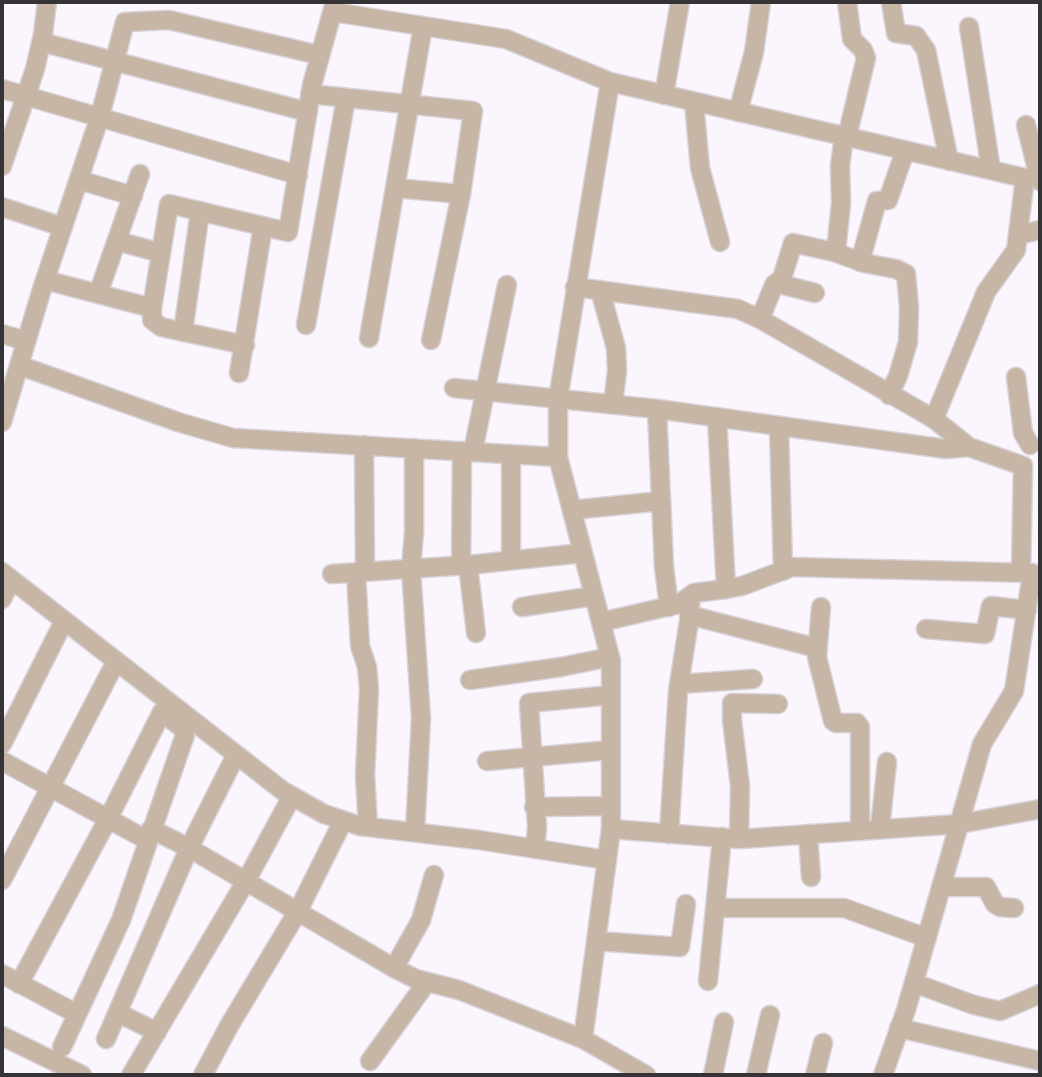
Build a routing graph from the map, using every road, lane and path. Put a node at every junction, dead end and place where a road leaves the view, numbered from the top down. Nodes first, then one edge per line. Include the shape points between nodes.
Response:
1 (47, 2) edge
2 (149, 2) edge
3 (680, 2) edge
4 (761, 2) edge
5 (847, 2) edge
6 (891, 2) edge
7 (334, 7) edge
8 (153, 20) junction
9 (422, 26) junction
10 (969, 27) dead end
11 (41, 41) junction
12 (319, 55) junction
13 (115, 61) junction
14 (610, 82) junction
15 (2, 89) edge
16 (26, 95) junction
17 (664, 95) junction
18 (345, 98) junction
19 (694, 102) junction
20 (309, 103) junction
21 (410, 104) junction
22 (738, 112) junction
23 (100, 116) junction
24 (1026, 125) dead end
25 (845, 137) junction
26 (905, 151) junction
27 (949, 161) junction
28 (2, 166) edge
29 (991, 170) junction
30 (141, 174) dead end
31 (298, 175) junction
32 (1035, 178) edge
33 (79, 180) junction
34 (395, 188) junction
35 (461, 194) junction
36 (133, 196) junction
37 (2, 207) edge
38 (200, 211) junction
39 (263, 226) junction
40 (63, 228) junction
41 (1040, 230) edge
42 (1018, 235) junction
43 (117, 241) junction
44 (720, 242) dead end
45 (836, 252) junction
46 (161, 253) junction
47 (860, 261) junction
48 (45, 280) junction
49 (776, 283) junction
50 (507, 285) dead end
51 (575, 287) junction
52 (600, 290) junction
53 (815, 293) dead end
54 (98, 294) junction
55 (152, 308) junction
56 (760, 319) junction
57 (306, 325) dead end
58 (183, 332) junction
59 (2, 334) edge
60 (369, 338) dead end
61 (431, 340) dead end
62 (26, 341) junction
63 (245, 345) junction
64 (21, 366) dead end
65 (239, 373) dead end
66 (1016, 377) dead end
67 (454, 388) dead end
68 (485, 392) junction
69 (889, 395) junction
70 (558, 398) junction
71 (5, 402) edge
72 (613, 404) junction
73 (657, 409) junction
74 (717, 417) junction
75 (934, 419) junction
76 (2, 422) edge
77 (779, 426) junction
78 (1035, 443) edge
79 (364, 445) junction
80 (970, 447) junction
81 (414, 448) junction
82 (467, 451) junction
83 (511, 454) junction
84 (558, 457) junction
85 (1032, 467) edge
86 (661, 501) junction
87 (572, 510) junction
88 (583, 553) junction
89 (511, 560) junction
90 (465, 565) junction
91 (411, 569) junction
92 (783, 571) junction
93 (360, 572) junction
94 (1031, 573) edge
95 (332, 574) dead end
96 (3, 584) edge
97 (726, 589) junction
98 (594, 596) junction
99 (691, 596) junction
100 (522, 607) dead end
101 (669, 607) junction
102 (821, 607) dead end
103 (1027, 610) junction
104 (689, 615) junction
105 (601, 622) junction
106 (60, 629) junction
107 (926, 629) dead end
108 (476, 633) dead end
109 (817, 648) junction
110 (610, 657) junction
111 (111, 671) junction
112 (753, 679) dead end
113 (470, 680) dead end
114 (680, 684) junction
115 (611, 695) junction
116 (778, 704) dead end
117 (162, 712) junction
118 (2, 744) edge
119 (611, 750) junction
120 (236, 755) junction
121 (531, 757) junction
122 (2, 761) edge
123 (487, 761) dead end
124 (887, 762) dead end
125 (50, 787) junction
126 (292, 796) junction
127 (611, 806) junction
128 (534, 807) junction
129 (1040, 809) edge
130 (108, 819) junction
131 (343, 821) junction
132 (960, 824) junction
133 (368, 827) junction
134 (611, 829) junction
135 (880, 829) junction
136 (860, 831) junction
137 (415, 832) junction
138 (149, 834) junction
139 (669, 834) junction
140 (808, 834) junction
141 (730, 838) junction
142 (189, 848) junction
143 (535, 849) junction
144 (607, 860) junction
145 (434, 875) dead end
146 (811, 877) dead end
147 (2, 880) edge
148 (246, 881) junction
149 (941, 887) junction
150 (686, 904) dead end
151 (716, 908) junction
152 (1013, 908) dead end
153 (298, 911) junction
154 (927, 938) junction
155 (596, 942) junction
156 (394, 968) junction
157 (2, 974) edge
158 (708, 981) dead end
159 (427, 982) junction
160 (914, 983) junction
161 (19, 984) junction
162 (1040, 994) edge
163 (118, 1013) junction
164 (77, 1014) junction
165 (770, 1015) dead end
166 (724, 1022) dead end
167 (899, 1028) junction
168 (157, 1032) junction
169 (2, 1036) edge
170 (106, 1039) dead end
171 (583, 1039) junction
172 (823, 1043) dead end
173 (62, 1048) dead end
174 (370, 1061) dead end
175 (1040, 1061) edge
176 (82, 1075) edge
177 (131, 1075) edge
178 (204, 1075) edge
179 (646, 1075) edge
180 (713, 1075) edge
181 (756, 1075) edge
182 (815, 1075) edge
183 (883, 1075) edge

1 - 11 street
2 - 8 street
3 - 17 street
4 - 22 street
5 - 25 street via 852,40 866,58
6 - 27 street via 896,33 916,36 926,50
7 - 9 street
7 - 12 street
8 - 12 street via 199,25
8 - 13 street via 125,22
9 - 14 street via 506,39
9 - 21 street
10 - 29 street
11 - 13 street
11 - 16 street
12 - 20 street
13 - 20 street
13 - 23 street
14 - 17 street
14 - 51 street
15 - 16 street
16 - 23 street
16 - 28 street
17 - 19 street
18 - 20 street
18 - 21 street
18 - 57 street
19 - 22 street
19 - 44 street via 700,168
20 - 31 street
21 - 34 street
21 - 35 street via 474,111
22 - 25 street
23 - 31 street
23 - 33 street
24 - 32 street
25 - 26 street
25 - 45 street
26 - 27 street
26 - 47 street via 888,200 877,201
27 - 29 street
29 - 32 street
30 - 36 street
31 - 39 street via 288,232
32 - 42 street
33 - 36 street
33 - 40 street
34 - 35 street
34 - 60 street
35 - 61 street
36 - 43 street
37 - 40 street
38 - 39 street
38 - 46 street via 169,204
38 - 58 street
39 - 63 street
40 - 48 street
41 - 42 street
42 - 75 street via 1016,250 986,292
43 - 46 street
43 - 54 street
45 - 47 street
45 - 49 street via 793,243 782,278
46 - 55 street
47 - 69 street via 905,274 908,342
48 - 54 street
48 - 62 street
49 - 53 street
49 - 56 street
50 - 68 street
51 - 52 street
51 - 70 street
52 - 56 street via 738,309
52 - 72 street via 616,348
54 - 55 street
55 - 58 street via 152,320 160,327
56 - 69 street
58 - 63 street
59 - 62 street
62 - 71 street
63 - 65 street
64 - 79 street via 233,438
66 - 78 street via 1023,433
67 - 68 street
68 - 70 street
68 - 82 street
69 - 75 street
70 - 72 street
70 - 84 street
71 - 76 street
72 - 73 street
73 - 74 street
73 - 86 street
74 - 77 street
74 - 97 street
75 - 80 street
77 - 80 street via 946,449
77 - 92 street
78 - 85 street
79 - 81 street
79 - 93 street
80 - 85 street
81 - 82 street
81 - 91 street
82 - 83 street
82 - 90 street
83 - 84 street
83 - 89 street
84 - 87 street
85 - 94 street
86 - 87 street
86 - 101 street
87 - 88 street
88 - 89 street
88 - 98 street
89 - 90 street
90 - 91 street
90 - 108 street
91 - 93 street
91 - 137 street via 421,718
92 - 94 street via 792,567
92 - 97 street
93 - 95 street
93 - 133 street via 360,646 369,689
94 - 103 street
96 - 106 street
96 - 120 street
97 - 99 street
98 - 100 street
98 - 105 street
99 - 101 street
99 - 104 street
101 - 105 street
102 - 109 street
103 - 107 street via 991,606 985,634
103 - 132 street via 1014,691 982,744
104 - 109 street
104 - 114 street
105 - 110 street
106 - 111 street
106 - 118 street
109 - 136 street via 833,721 860,727
110 - 113 street
110 - 115 street
111 - 117 street
111 - 125 street
112 - 114 street
114 - 139 street
115 - 119 street
115 - 121 street via 529,703
116 - 141 street via 732,703 740,786
117 - 130 street
117 - 138 street via 185,735
119 - 121 street
119 - 127 street
120 - 126 street
120 - 142 street
121 - 123 street
121 - 128 street
122 - 125 street
124 - 135 street
125 - 130 street
125 - 147 street
126 - 131 street
126 - 148 street
127 - 128 street
127 - 134 street
128 - 143 street
129 - 132 street
130 - 138 street
130 - 161 street
131 - 133 street
131 - 153 street
132 - 135 street
132 - 149 street
133 - 137 street
134 - 139 street
134 - 144 street
135 - 136 street
136 - 140 street
137 - 143 street
138 - 142 street
138 - 164 street via 121,920
139 - 141 street
140 - 141 street
140 - 146 street
141 - 151 street
142 - 148 street
142 - 163 street
143 - 144 street
144 - 155 street
145 - 156 street via 421,920
148 - 153 street
148 - 168 street
149 - 152 street via 986,887 995,904
149 - 154 street
150 - 155 street via 680,947
151 - 154 street via 844,908
151 - 158 street
153 - 156 street
153 - 178 street
154 - 160 street
155 - 171 street
156 - 159 street
157 - 161 street
159 - 171 street
159 - 174 street
160 - 162 street via 1000,1011
160 - 167 street
161 - 164 street
163 - 168 street
163 - 170 street
164 - 173 street
165 - 181 street
166 - 180 street
167 - 175 street
167 - 183 street
168 - 177 street
169 - 176 street
171 - 179 street
172 - 182 street

